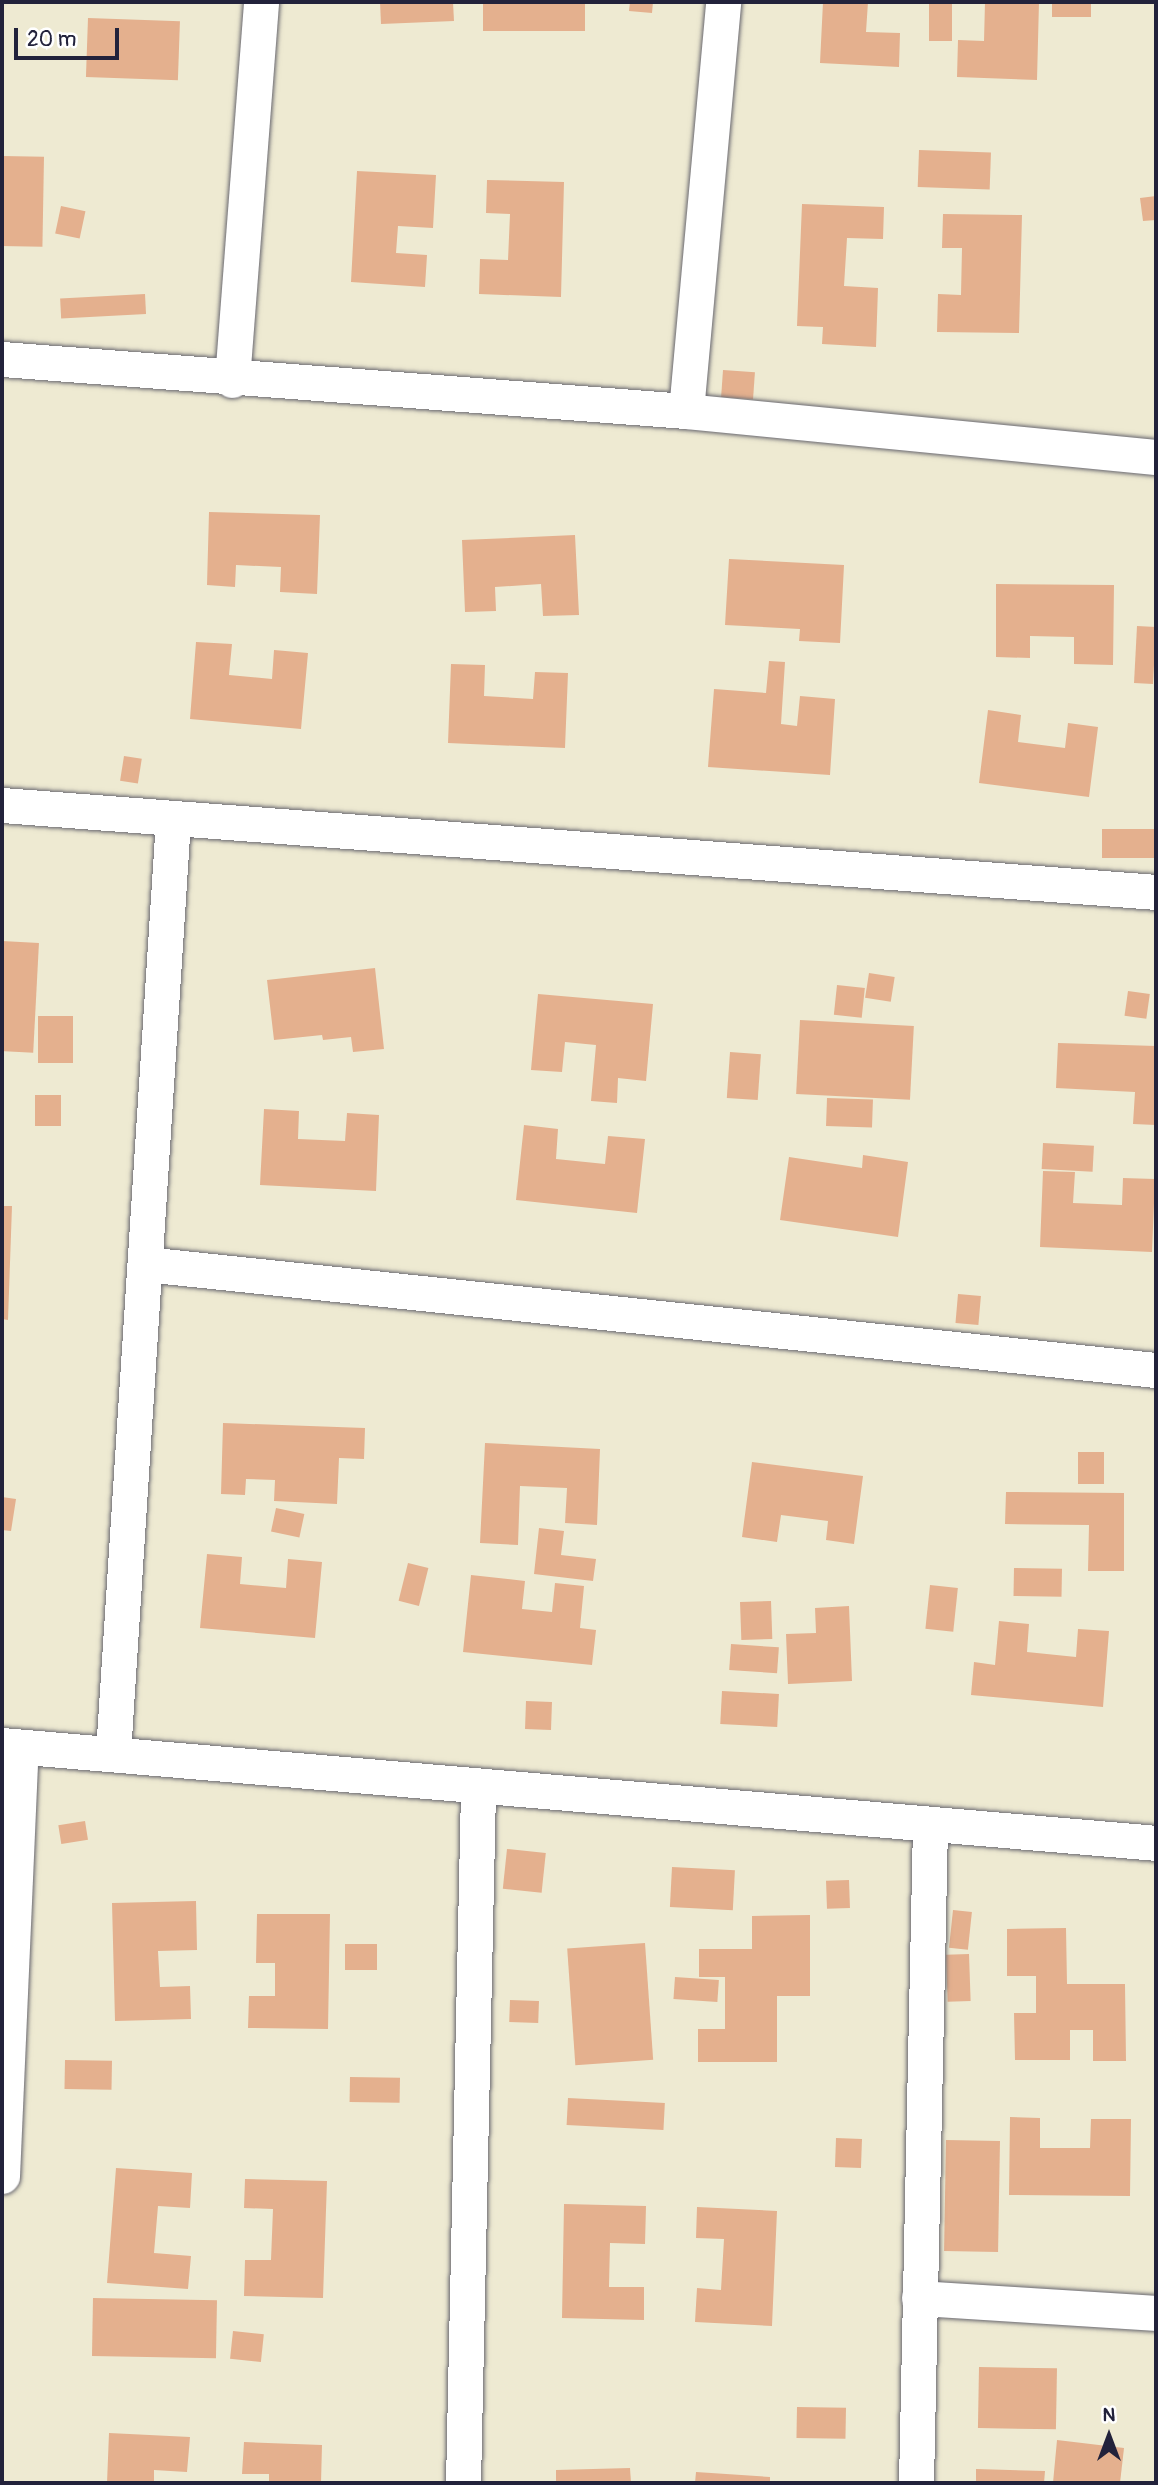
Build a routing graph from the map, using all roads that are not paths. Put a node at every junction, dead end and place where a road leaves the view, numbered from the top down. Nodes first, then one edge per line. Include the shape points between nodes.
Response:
1 (261, 2) edge
2 (723, 2) edge
3 (2, 359) edge
4 (232, 380) junction
5 (686, 411) junction
6 (1156, 457) edge
7 (2, 805) edge
8 (173, 819) junction
9 (1156, 892) edge
10 (145, 1264) junction
11 (1156, 1370) edge
12 (11, 1746) edge
13 (113, 1753) junction
14 (478, 1788) junction
15 (930, 1828) junction
16 (1156, 1843) edge
17 (2, 2176) edge
18 (919, 2298) junction
19 (1156, 2313) edge
20 (463, 2483) edge
21 (916, 2483) edge

1 - 4 street
2 - 5 street
3 - 4 street
4 - 5 street
5 - 6 street
7 - 8 street
8 - 9 street
8 - 10 street
10 - 11 street
10 - 13 street
12 - 13 street
12 - 17 street
13 - 14 street
14 - 15 street
14 - 20 street
15 - 16 street
15 - 18 street
18 - 19 street
18 - 21 street

